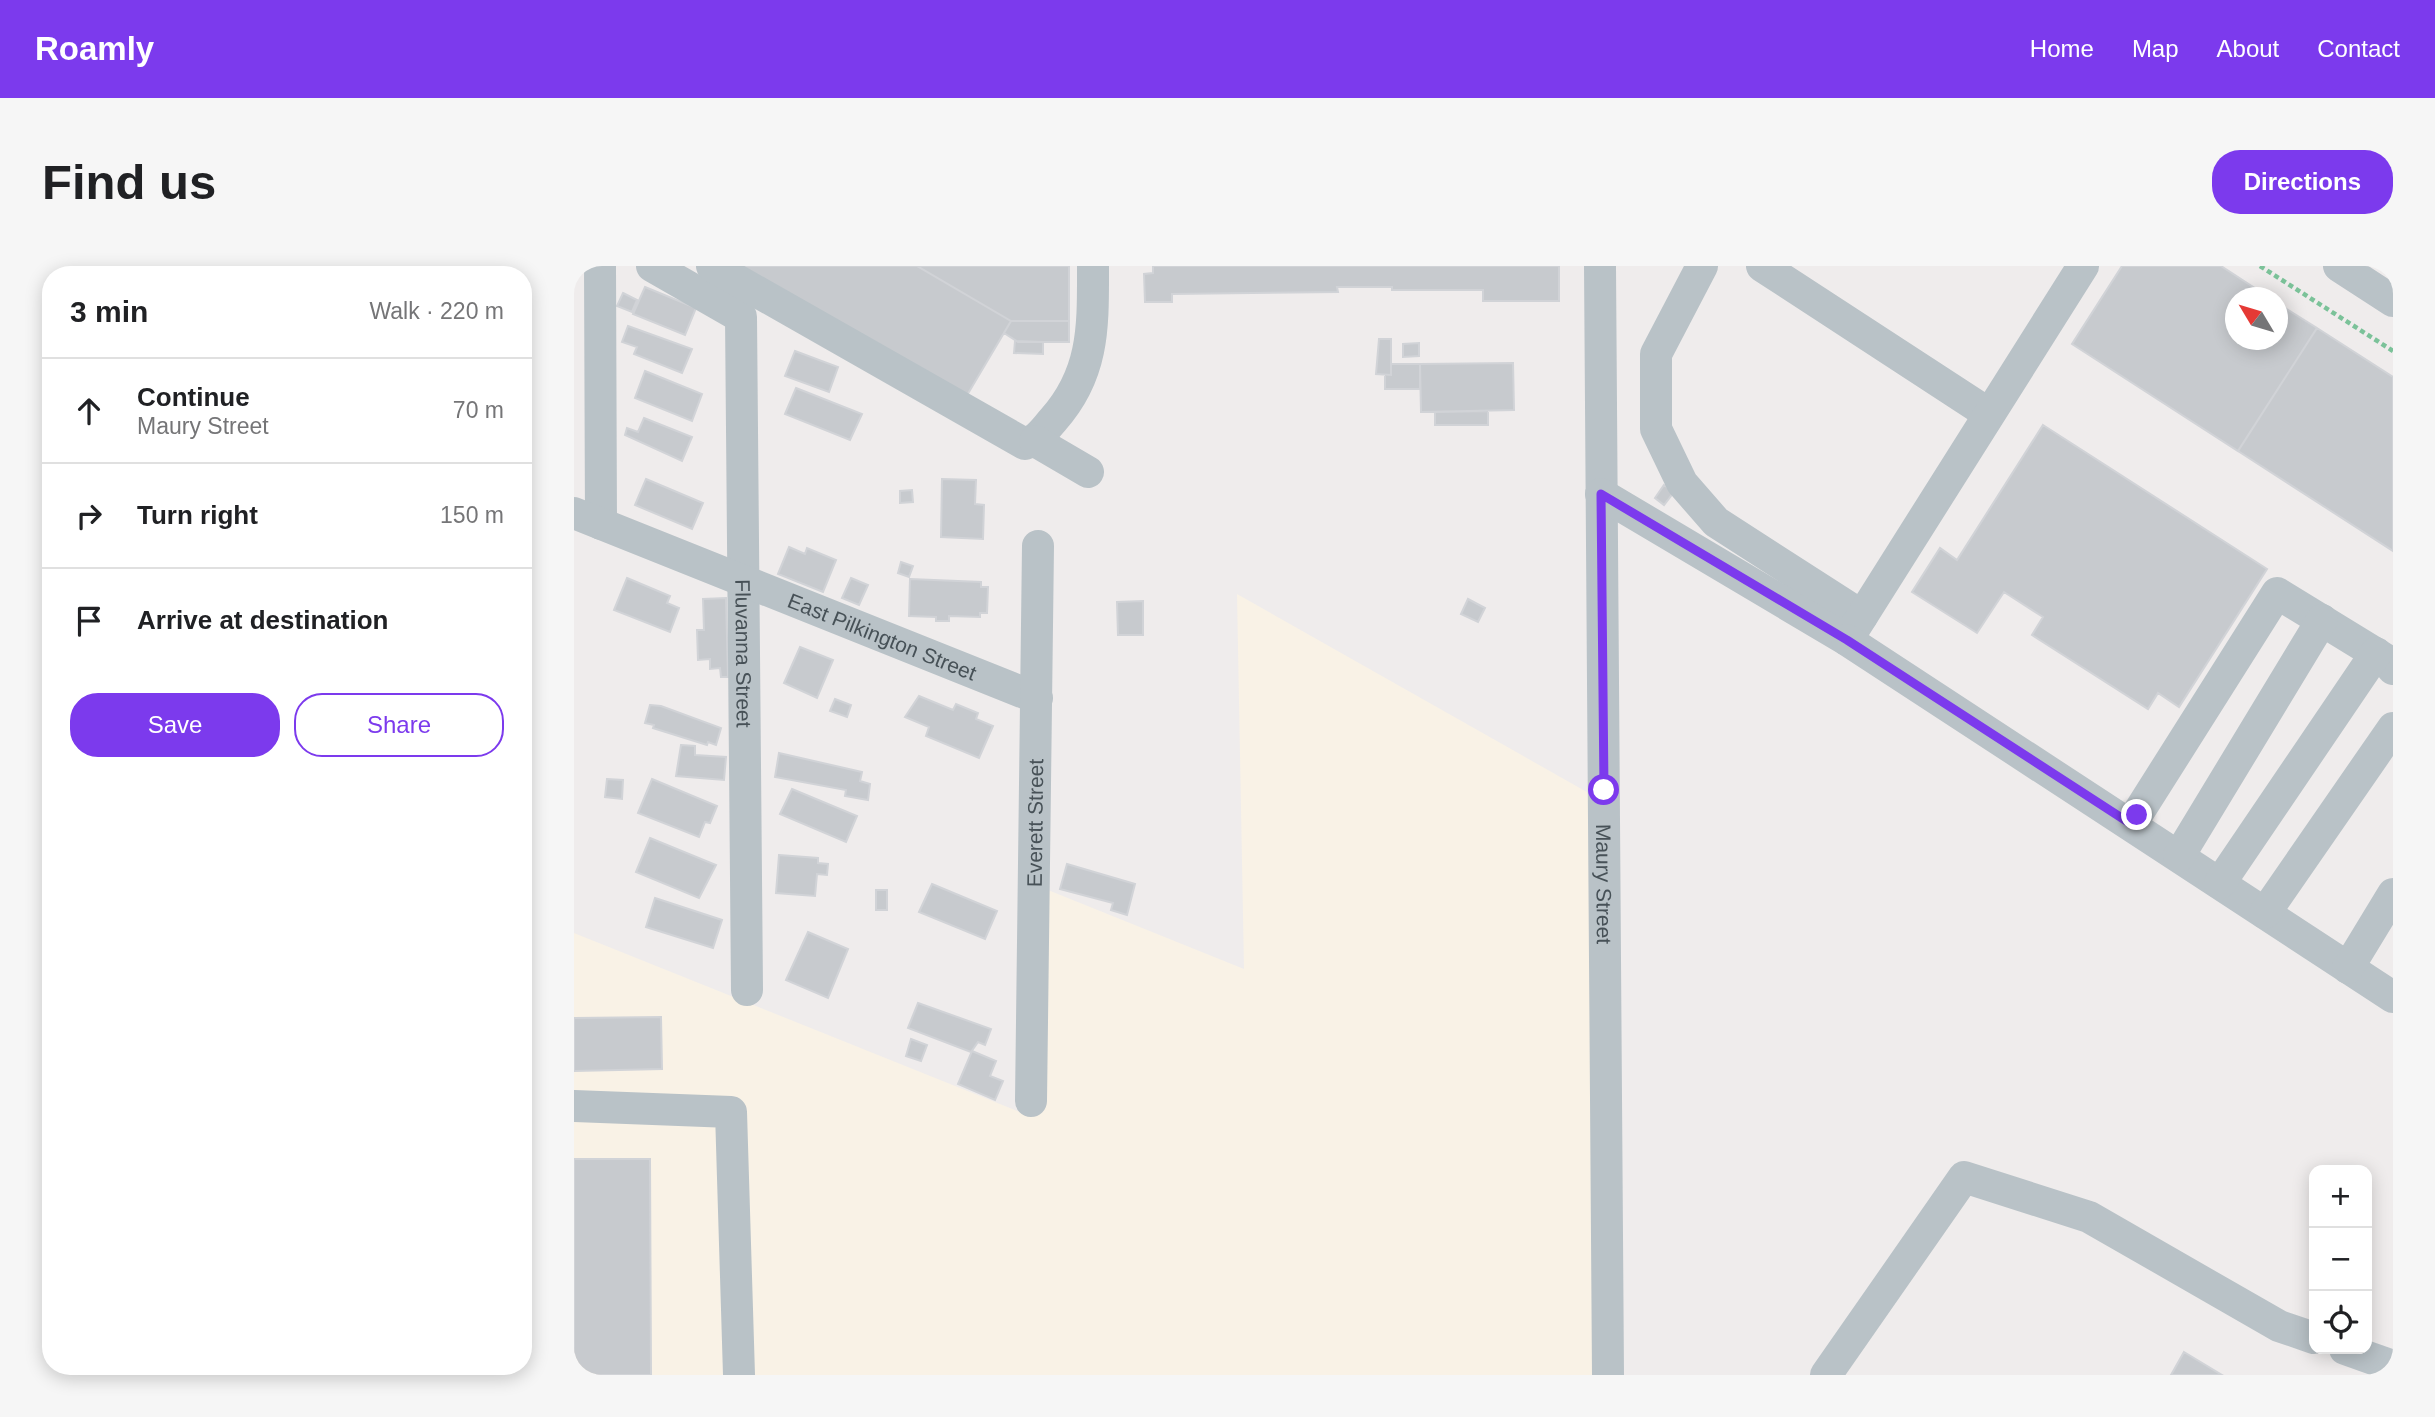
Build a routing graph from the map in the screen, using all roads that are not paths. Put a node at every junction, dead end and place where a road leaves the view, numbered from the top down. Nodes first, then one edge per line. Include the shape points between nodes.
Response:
1 (600, 266) edge
2 (652, 266) edge
3 (712, 266) edge
4 (1093, 266) edge
5 (1600, 266) edge
6 (1702, 266) edge
7 (1762, 266) edge
8 (2083, 266) edge
9 (2347, 268) edge
10 (2393, 301) edge
11 (1989, 414) junction
12 (1035, 441) junction
13 (1088, 472) dead end
14 (1601, 494) junction
15 (587, 519) edge
16 (1038, 546) dead end
17 (744, 582) junction
18 (2322, 620) junction
19 (1854, 628) junction
20 (2384, 661) edge
21 (1037, 698) junction
22 (2393, 728) edge
23 (2131, 824) junction
24 (2179, 856) junction
25 (2220, 883) junction
26 (2393, 894) edge
27 (2265, 913) junction
28 (2348, 968) junction
29 (747, 990) dead end
30 (2393, 997) edge
31 (1031, 1101) dead end
32 (574, 1106) edge
33 (2309, 1336) edge
34 (2359, 1354) edge
35 (2393, 1366) edge
36 (739, 1375) edge
37 (1608, 1375) edge
38 (1826, 1375) edge

1 - 15 street
2 - 17 street, Fluvanna Street via 741,317
3 - 12 street via 1025,444
4 - 12 street via 1093,333 1080,381
5 - 14 street, Maury Street
6 - 19 street via 1656,354 1656,429 1682,483 1716,522
7 - 11 street
8 - 11 street
9 - 10 street
11 - 19 street
12 - 13 street
14 - 19 street
14 - 37 street, Maury Street
15 - 17 street, East Pilkington Street
16 - 21 street, Everett Street
17 - 21 street, East Pilkington Street
17 - 29 street, Fluvanna Street
18 - 20 street
18 - 23 street via 2277,593
18 - 24 street
19 - 23 street
20 - 25 street
21 - 31 street, Everett Street
22 - 27 street
23 - 24 street
24 - 25 street
25 - 27 street
26 - 28 street
27 - 28 street
28 - 30 street
32 - 36 street via 732,1112
33 - 38 street via 2279,1326 2089,1217 1964,1177
34 - 35 street

